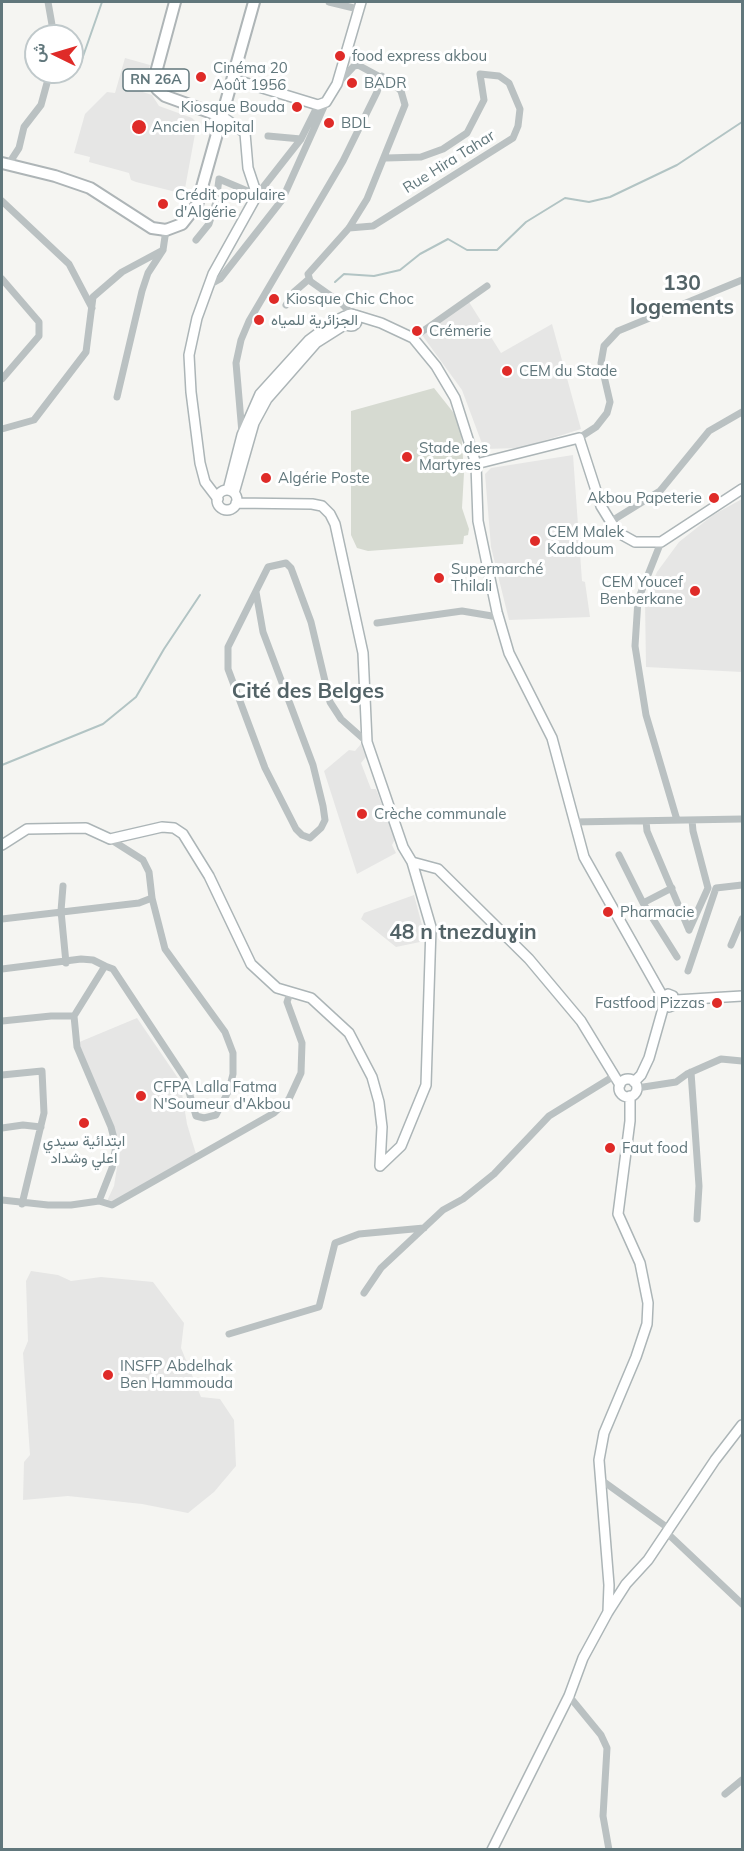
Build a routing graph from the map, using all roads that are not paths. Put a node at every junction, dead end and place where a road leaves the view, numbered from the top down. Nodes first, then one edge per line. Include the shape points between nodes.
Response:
1 (48, 2) edge
2 (174, 2) edge
3 (254, 2) edge
4 (329, 2) edge
5 (359, 5) edge
6 (52, 24) edge
7 (381, 76) junction
8 (233, 78) junction
9 (47, 84) edge
10 (337, 84) junction
11 (322, 104) junction
12 (223, 117) junction
13 (268, 136) dead end
14 (300, 139) junction
15 (386, 158) junction
16 (5, 164) edge
17 (257, 195) junction
18 (2, 201) edge
19 (350, 228) junction
20 (166, 230) junction
21 (196, 240) dead end
22 (163, 250) junction
23 (2, 279) edge
24 (309, 279) junction
25 (742, 280) edge
26 (209, 285) junction
27 (487, 286) dead end
28 (286, 305) dead end
29 (92, 308) junction
30 (350, 318) junction
31 (413, 338) junction
32 (2, 379) edge
33 (117, 397) dead end
34 (742, 412) edge
35 (2, 429) edge
36 (242, 435) junction
37 (579, 438) junction
38 (476, 464) junction
39 (742, 489) edge
40 (233, 495) junction
41 (218, 499) junction
42 (610, 522) junction
43 (661, 542) junction
44 (256, 592) junction
45 (498, 617) junction
46 (377, 623) dead end
47 (367, 742) junction
48 (742, 819) edge
49 (677, 820) junction
50 (692, 820) junction
51 (646, 821) junction
52 (573, 822) junction
53 (110, 839) junction
54 (2, 845) edge
55 (619, 855) dead end
56 (412, 862) junction
57 (742, 885) edge
58 (63, 886) dead end
59 (672, 888) junction
60 (152, 898) junction
61 (643, 903) junction
62 (62, 911) junction
63 (742, 918) edge
64 (2, 919) edge
65 (731, 945) dead end
66 (677, 957) dead end
67 (66, 963) junction
68 (105, 966) junction
69 (2, 969) edge
70 (688, 971) dead end
71 (290, 993) junction
72 (742, 996) edge
73 (664, 1001) junction
74 (74, 1016) junction
75 (2, 1021) edge
76 (742, 1061) edge
77 (691, 1072) junction
78 (2, 1075) edge
79 (617, 1080) junction
80 (635, 1085) junction
81 (630, 1096) junction
82 (41, 1127) junction
83 (2, 1128) edge
84 (2, 1200) edge
85 (99, 1201) junction
86 (22, 1204) junction
87 (698, 1219) dead end
88 (424, 1228) junction
89 (364, 1293) dead end
90 (229, 1334) dead end
91 (742, 1425) edge
92 (600, 1479) junction
93 (667, 1530) junction
94 (742, 1604) edge
95 (608, 1612) junction
96 (569, 1696) junction
97 (742, 1780) edge
98 (725, 1794) dead end
99 (492, 1850) edge
100 (609, 1850) edge

1 - 6 street
2 - 12 main road, RN 26A via 155,76 157,89 165,96
3 - 8 main road
4 - 5 street
5 - 10 street
7 - 10 street via 358,65
7 - 15 street via 401,91 405,105
7 - 36 street via 343,161 249,321 236,363
8 - 11 street
8 - 12 main road
9 - 16 street via 41,105 24,126 19,148
10 - 11 street via 331,98
11 - 14 street
11 - 26 street via 282,200 220,279
12 - 17 street via 245,133 248,168
12 - 20 main road via 197,205 182,224
13 - 14 street
14 - 17 street
15 - 19 street
15 - 19 street, Rue Hira Tahar via 420,157 443,149 467,133 484,100 480,74 505,78 513,90 520,109 513,138 373,226
16 - 20 main road via 90,188 138,221
17 - 21 street via 219,179 209,224
17 - 26 street
18 - 29 street via 69,264
19 - 24 street via 310,269
20 - 22 street
22 - 29 street via 122,272 93,297
22 - 33 street via 142,291
23 - 32 street via 39,322 39,336
24 - 28 street
24 - 30 street
25 - 37 street via 618,331 604,346 601,363 610,402 607,413 596,427
26 - 41 street via 197,318 188,367 200,463 206,482
27 - 31 street
29 - 35 street via 86,352 34,420
30 - 31 street via 389,326
30 - 36 street via 333,322 279,371 260,394
30 - 40 street via 316,343 267,399 254,423
31 - 38 street via 455,398
34 - 42 street via 709,431 660,491
36 - 40 street
37 - 38 street
37 - 42 street
38 - 45 street via 478,521
39 - 43 street
40 - 41 street via 220,493
40 - 41 street via 230,509 224,509
40 - 47 street via 312,504 322,506 330,514 363,653
42 - 43 street via 617,532 635,542
43 - 49 street via 638,600 635,645 646,715
44 - 44 street via 228,647 228,669 265,768 296,829 310,838 325,820 323,806 313,765 263,632
44 - 47 street via 268,567 286,563 291,568 311,622 330,702 341,719
45 - 46 street via 462,611
45 - 52 street via 509,653 552,738
47 - 56 street via 403,847
48 - 50 street
49 - 50 street
49 - 51 street
50 - 59 street via 708,888 688,930
51 - 52 street
51 - 59 street
52 - 73 street via 584,857
53 - 54 street via 86,828 27,829
53 - 60 street via 143,860 149,872
53 - 71 street via 162,827 183,834 209,876 251,964 264,979
55 - 61 street
56 - 71 street via 431,927 426,1085 401,1146 380,1166 379,1102 360,1051 349,1033 312,998
56 - 79 street via 438,869 529,959 581,1021
57 - 70 street via 716,888
58 - 62 street
59 - 61 street
60 - 62 street via 139,903
60 - 68 street via 165,949 225,1032 233,1053 229,1090 216,1115 196,1116 185,1077 112,969
61 - 66 street
62 - 64 street
62 - 67 street
63 - 65 street
67 - 68 street via 93,960
67 - 69 street
68 - 74 street
71 - 85 street via 287,1002 302,1042 303,1058 289,1099 263,1120 123,1202 112,1205
72 - 73 street via 675,1000 672,994
73 - 80 street via 649,1058
74 - 75 street
74 - 85 street via 77,1047 116,1146
76 - 77 street via 721,1059
77 - 80 street via 676,1082
77 - 87 street
78 - 82 street via 42,1071
79 - 80 street via 628,1079
79 - 81 street via 622,1094
79 - 88 street via 549,1116 494,1174
80 - 81 street
81 - 92 street via 618,1214 646,1282 647,1324 604,1433
82 - 83 street
82 - 86 street
84 - 86 street
85 - 86 street
88 - 89 street via 381,1268
88 - 90 street via 358,1234 335,1243 320,1307
91 - 93 street
92 - 93 street
92 - 95 street
93 - 94 street
93 - 95 street
95 - 96 street via 583,1658
96 - 99 street
96 - 100 street via 601,1734 607,1748 603,1816
97 - 98 street

